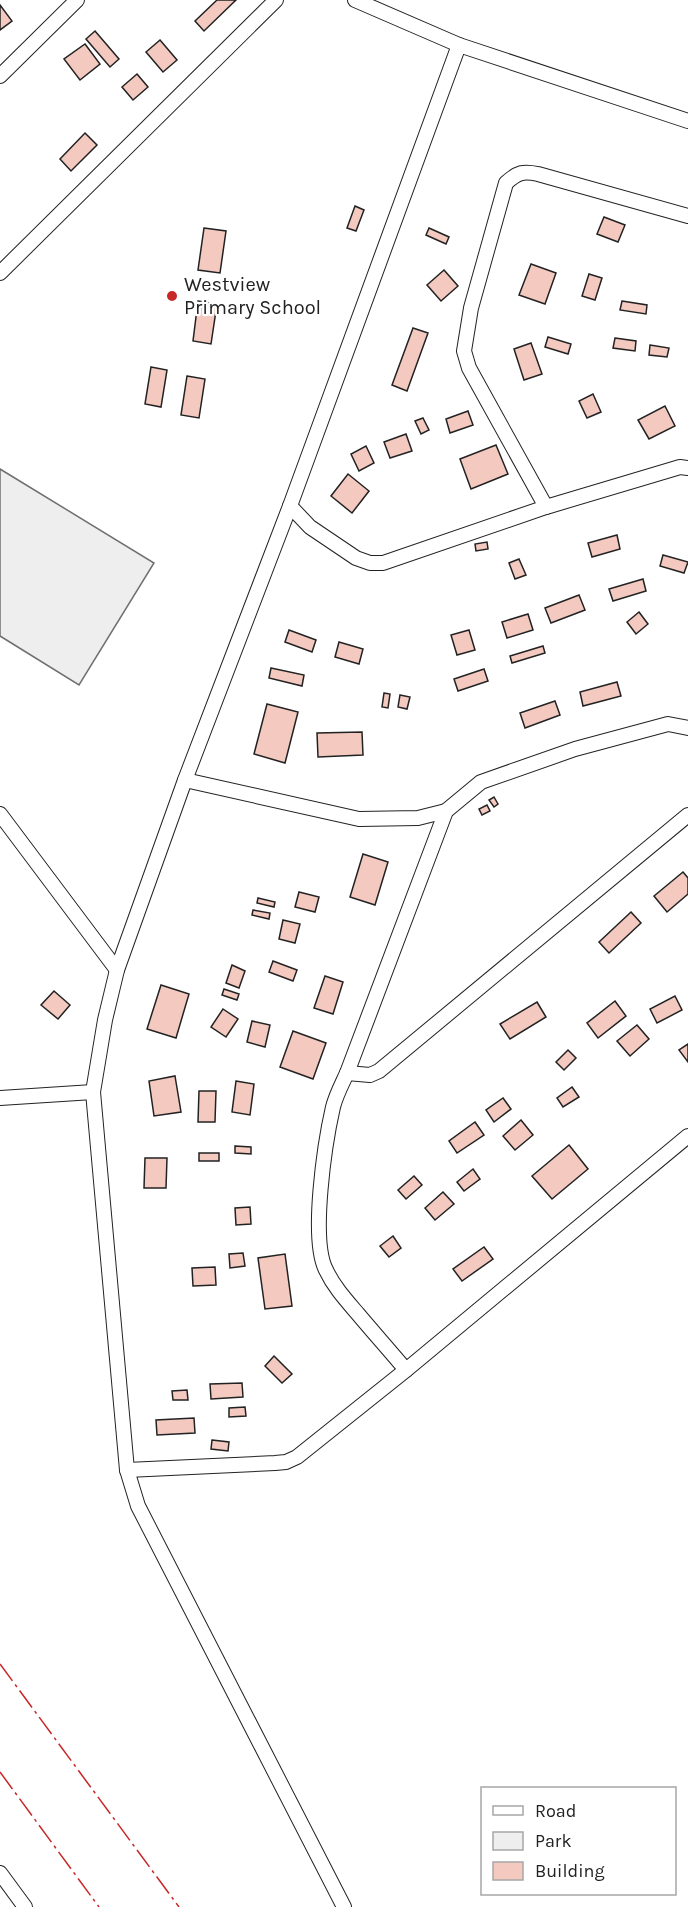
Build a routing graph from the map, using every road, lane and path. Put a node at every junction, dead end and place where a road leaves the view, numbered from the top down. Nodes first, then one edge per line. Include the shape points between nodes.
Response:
1 (77, 0) edge
2 (276, 0) edge
3 (355, 0) edge
4 (459, 45) junction
5 (0, 76) edge
6 (688, 121) edge
7 (688, 216) edge
8 (0, 273) edge
9 (688, 468) edge
10 (290, 506) junction
11 (546, 507) junction
12 (688, 728) edge
13 (185, 780) junction
14 (446, 810) junction
15 (0, 814) edge
16 (688, 816) edge
17 (117, 970) junction
18 (347, 1073) junction
19 (93, 1092) junction
20 (0, 1098) edge
21 (688, 1136) edge
22 (406, 1370) junction
23 (127, 1470) junction
24 (0, 1873) edge
25 (25, 1907) edge
26 (344, 1907) edge

1 - 5 street
2 - 8 street
3 - 4 street
4 - 6 street
4 - 10 street
7 - 11 street via 538,174 524,172 506,183 471,308 464,351 469,368
9 - 11 street via 680,467
10 - 11 street via 310,527 370,563
10 - 13 street
12 - 14 street via 668,724 575,749 481,782
13 - 14 street via 359,819 418,818
13 - 17 street
14 - 18 street
15 - 17 street
16 - 18 street via 379,1071 370,1075
17 - 19 street
18 - 22 street via 333,1107 322,1178 320,1251 335,1287
19 - 20 street
19 - 23 street
21 - 22 street
22 - 23 street via 286,1462
23 - 26 street via 138,1506
24 - 25 street

